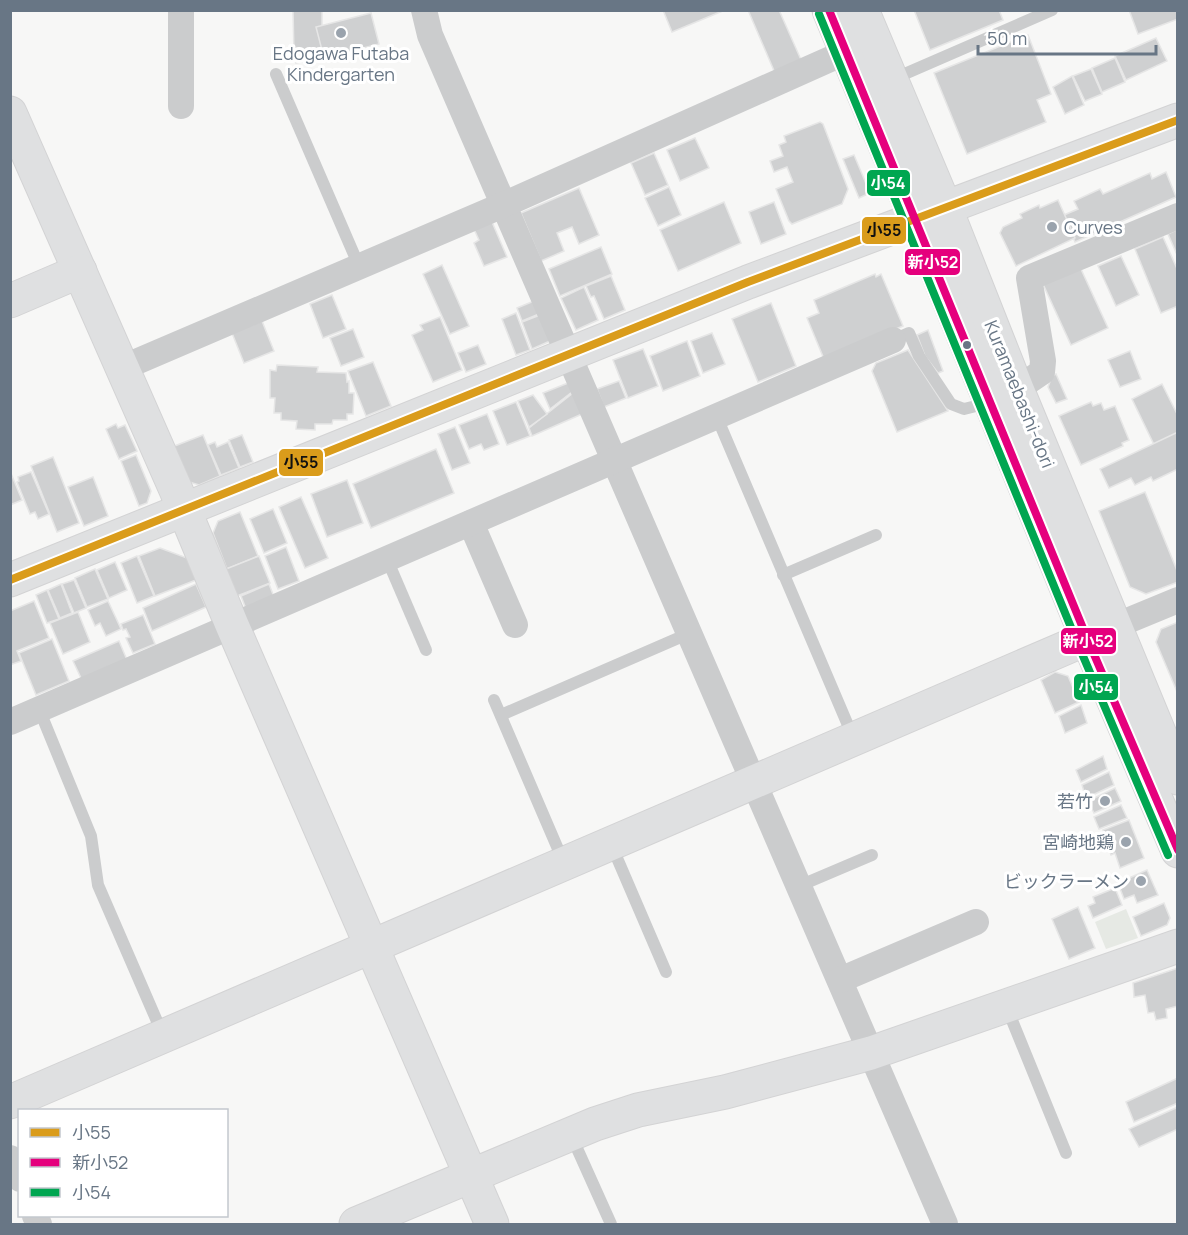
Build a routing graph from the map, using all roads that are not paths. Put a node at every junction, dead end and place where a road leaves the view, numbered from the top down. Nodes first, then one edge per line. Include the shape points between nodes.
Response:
1 (181, 10) edge
2 (424, 10) edge
3 (829, 10) edge
4 (862, 10) edge
5 (1052, 10) edge
6 (846, 52) junction
7 (276, 74) dead end
8 (892, 80) junction
9 (181, 106) dead end
10 (11, 115) edge
11 (1178, 120) edge
12 (503, 205) junction
13 (930, 212) junction
14 (1178, 216) edge
15 (359, 266) junction
16 (80, 271) junction
17 (10, 301) edge
18 (892, 340) joint
19 (568, 354) junction
20 (122, 368) junction
21 (1003, 396) junction
22 (716, 415) junction
23 (615, 460) junction
24 (184, 510) junction
25 (471, 523) junction
26 (876, 535) dead end
27 (387, 559) junction
28 (783, 576) junction
29 (10, 580) edge
30 (1178, 600) edge
31 (516, 624) dead end
32 (232, 626) junction
33 (1101, 632) junction
34 (690, 633) junction
35 (426, 650) dead end
36 (494, 700) dead end
37 (39, 710) junction
38 (501, 715) junction
39 (10, 722) edge
40 (853, 738) junction
41 (1178, 778) edge
42 (753, 782) junction
43 (611, 843) junction
44 (1178, 851) edge
45 (872, 855) dead end
46 (564, 864) junction
47 (800, 886) junction
48 (976, 922) dead end
49 (372, 946) junction
50 (1178, 946) edge
51 (666, 972) dead end
52 (840, 980) junction
53 (1006, 1006) junction
54 (164, 1036) junction
55 (871, 1053) junction
56 (10, 1102) edge
57 (570, 1133) junction
58 (1066, 1153) dead end
59 (10, 1158) edge
60 (18, 1175) edge
61 (471, 1175) junction
62 (356, 1224) edge
63 (492, 1224) edge
64 (611, 1224) edge
65 (945, 1224) edge

1 - 9 street
2 - 12 street via 430,35
3 - 6 street, Kuramaebashi-dori
4 - 8 street, Kuramaebashi-dori
5 - 8 lane
6 - 12 street
6 - 13 street, Kuramaebashi-dori
7 - 15 lane
8 - 13 street, Kuramaebashi-dori
10 - 16 street
11 - 13 street
12 - 15 street
12 - 19 street
13 - 19 street
13 - 21 street, Kuramaebashi-dori
14 - 21 street via 1029,278 1042,372
15 - 20 street
16 - 17 street
16 - 20 street
18 - 21 lane via 909,333 919,356 951,404 964,409
18 - 22 street
19 - 23 street
19 - 24 street
20 - 24 street
21 - 33 street, Kuramaebashi-dori
22 - 23 street
22 - 28 lane
23 - 25 street
23 - 34 street
24 - 29 street
24 - 32 street
25 - 27 street
25 - 31 street
26 - 28 lane
27 - 32 street
27 - 35 lane
28 - 40 lane
30 - 33 street
32 - 37 street
32 - 49 street
33 - 40 street
33 - 41 street, Kuramaebashi-dori
33 - 44 street, Kuramaebashi-dori
34 - 38 lane
34 - 42 street
36 - 38 lane
37 - 39 street
37 - 54 lane via 91,836 98,885
38 - 46 lane
40 - 42 street
42 - 43 street
42 - 47 street
43 - 46 street
43 - 51 lane
45 - 47 lane
46 - 49 street
47 - 52 street
48 - 52 street
49 - 54 street
49 - 61 street
50 - 53 street
52 - 55 street
53 - 55 street
53 - 58 lane
54 - 56 street
55 - 57 street via 725,1092 638,1110
55 - 65 street
57 - 61 street
57 - 64 lane
59 - 60 street
61 - 62 street
61 - 63 street

